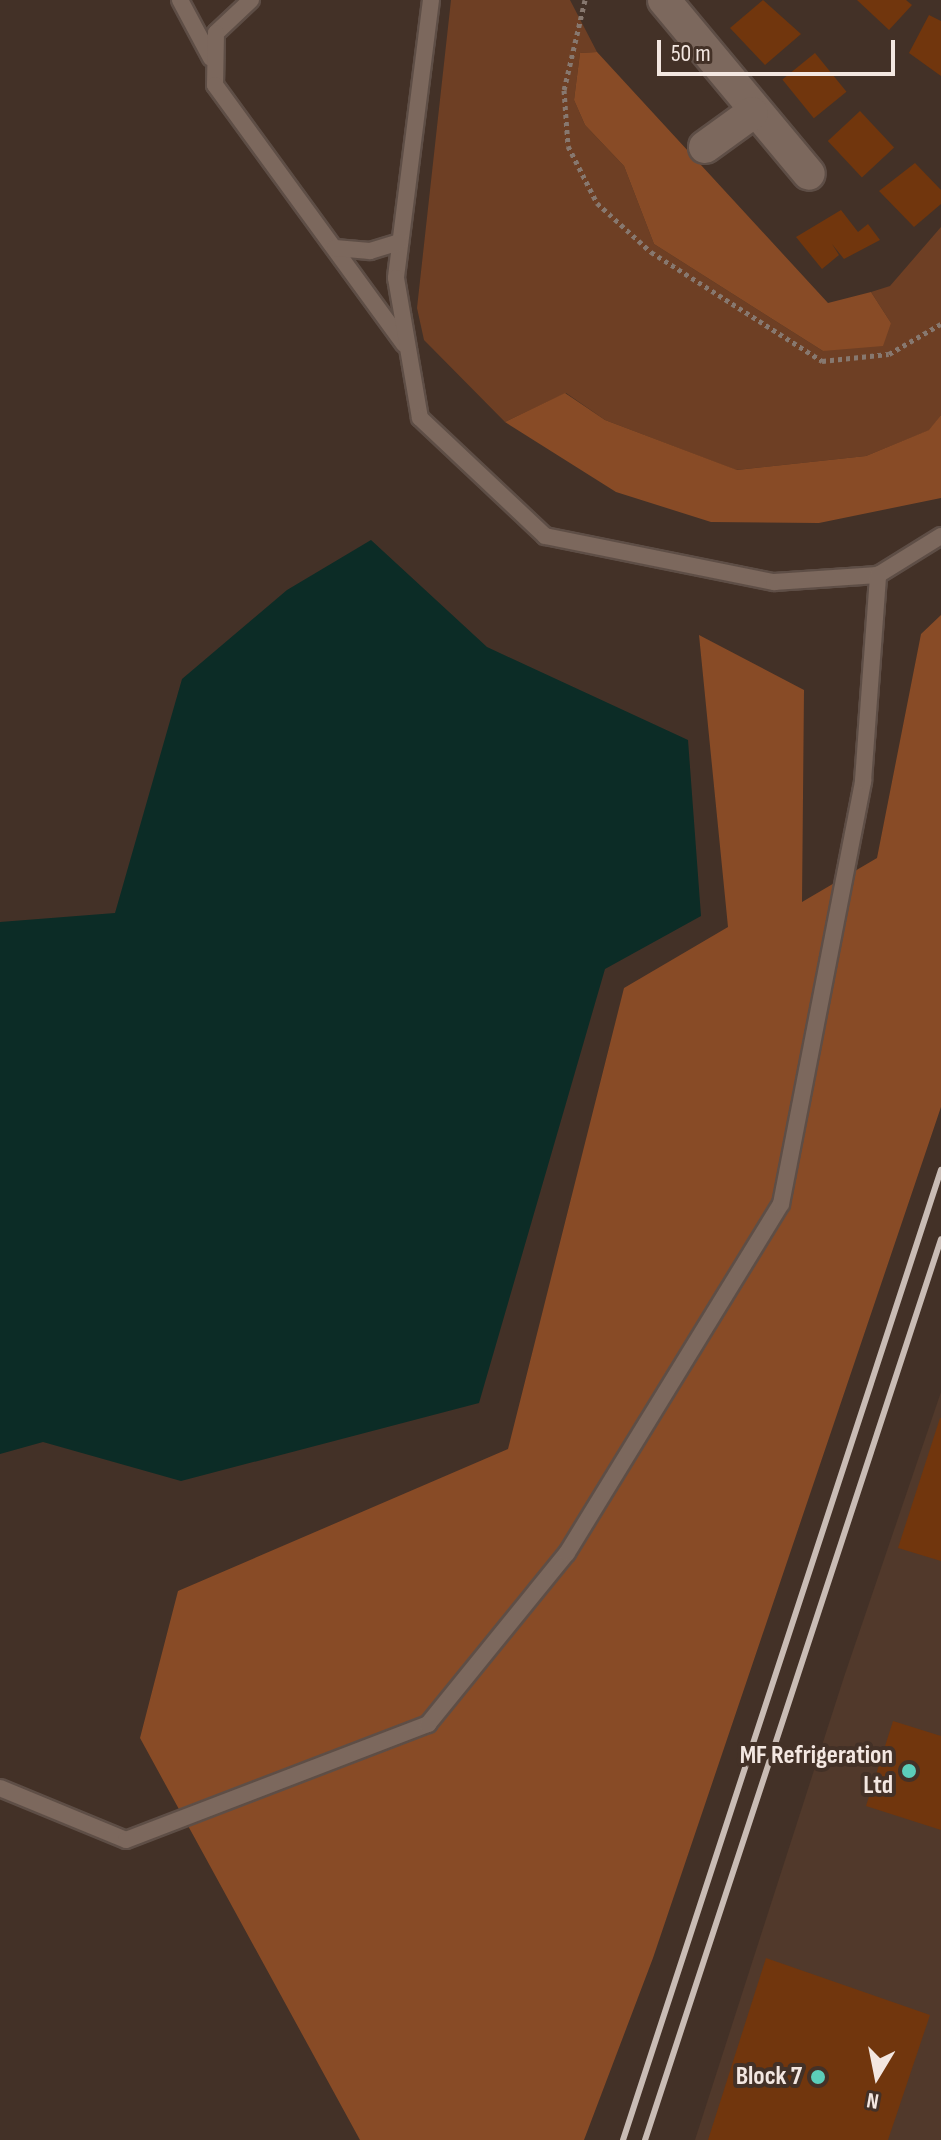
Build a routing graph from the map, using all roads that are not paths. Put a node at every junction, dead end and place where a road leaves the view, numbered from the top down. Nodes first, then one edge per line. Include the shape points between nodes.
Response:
1 (180, 0) edge
2 (251, 0) edge
3 (664, 0) edge
4 (430, 2) edge
5 (211, 58) junction
6 (752, 113) junction
7 (705, 147) dead end
8 (809, 174) dead end
9 (400, 242) junction
10 (335, 248) junction
11 (408, 349) junction
12 (941, 536) edge
13 (878, 575) junction
14 (0, 1788) edge

1 - 5 lane
2 - 5 lane via 225,18
3 - 6 street
4 - 9 lane
5 - 10 lane via 215,85
6 - 7 street
6 - 8 street
9 - 10 lane via 370,251
9 - 11 lane via 396,278
10 - 11 lane
11 - 13 lane via 420,418 545,536 774,582
12 - 13 lane
13 - 14 lane via 863,781 781,1204 567,1553 428,1724 126,1840

